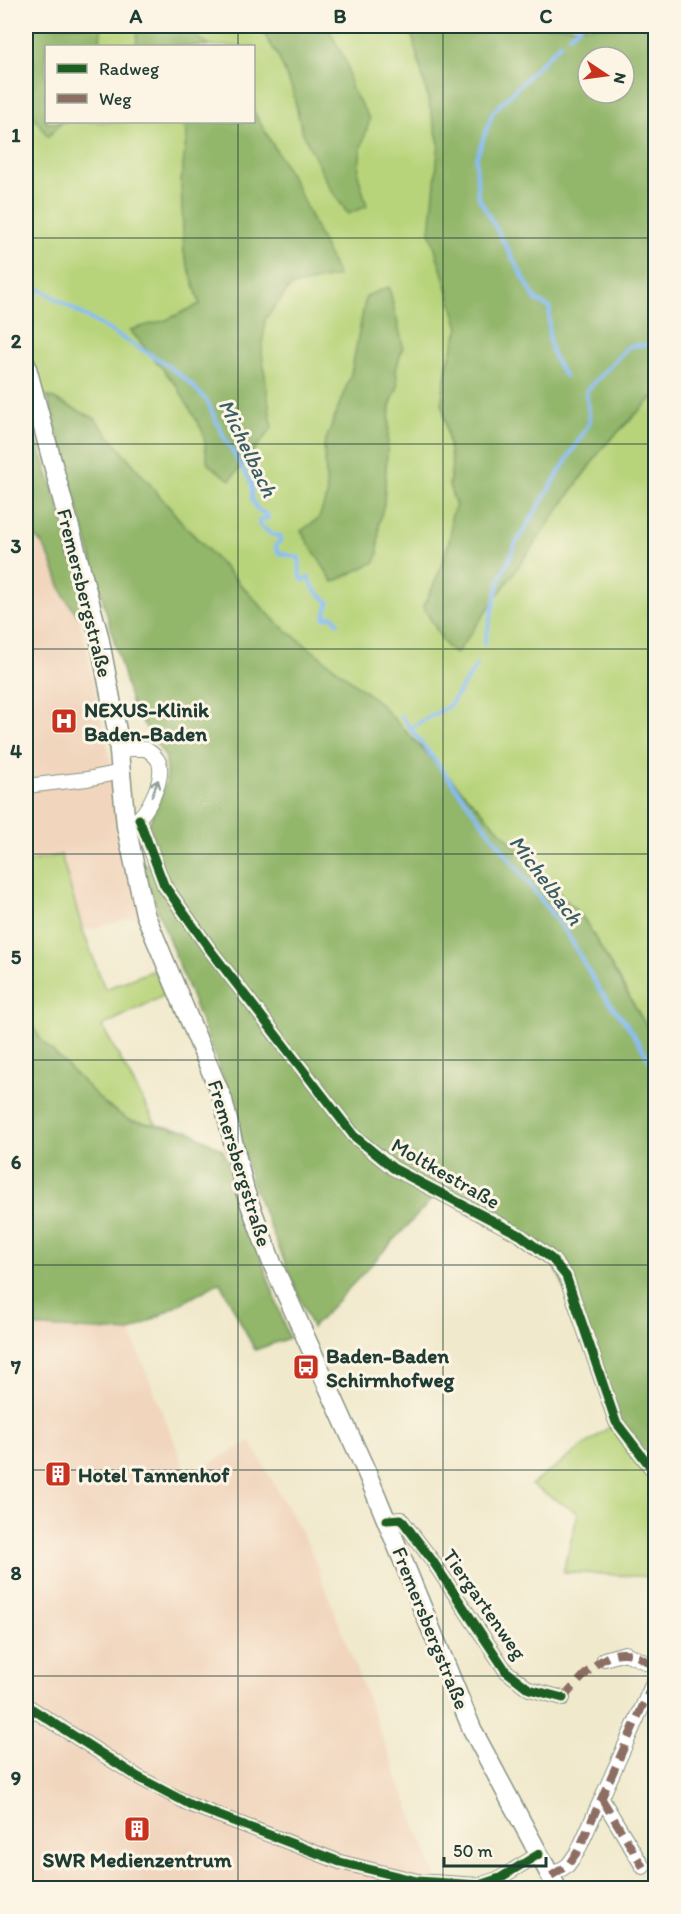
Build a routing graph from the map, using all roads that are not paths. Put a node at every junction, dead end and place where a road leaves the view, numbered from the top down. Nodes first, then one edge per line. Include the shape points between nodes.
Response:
1 (26, 364) edge
2 (118, 750) junction
3 (121, 772) junction
4 (26, 786) edge
5 (133, 822) junction
6 (656, 1474) edge
7 (387, 1520) junction
8 (604, 1659) dead end
9 (656, 1667) edge
10 (656, 1676) edge
11 (563, 1698) dead end
12 (26, 1705) edge
13 (602, 1799) junction
14 (540, 1854) junction
15 (643, 1867) dead end
16 (554, 1882) edge
17 (417, 1885) edge

1 - 2 main road, Fremersbergstraße via 99,636
2 - 3 main road, Fremersbergstraße
5 -> 2 street via 157,786 160,767 146,749
3 - 4 street
3 - 5 main road, Fremersbergstraße
5 - 6 street, Moltkestraße via 164,885 354,1136 393,1168 520,1235 552,1258 566,1276 616,1422
5 - 7 main road, Fremersbergstraße via 146,914 224,1100 255,1220
7 - 11 street, Tiergartenweg via 401,1519 506,1671 529,1689
7 - 14 main road, Fremersbergstraße via 472,1730
8 - 9 street via 625,1653
10 - 13 street
12 - 17 street via 138,1777 191,1805 340,1862
13 - 15 street
13 - 16 street via 578,1851
14 - 16 main road, Fremersbergstraße
14 - 17 street via 478,1886

